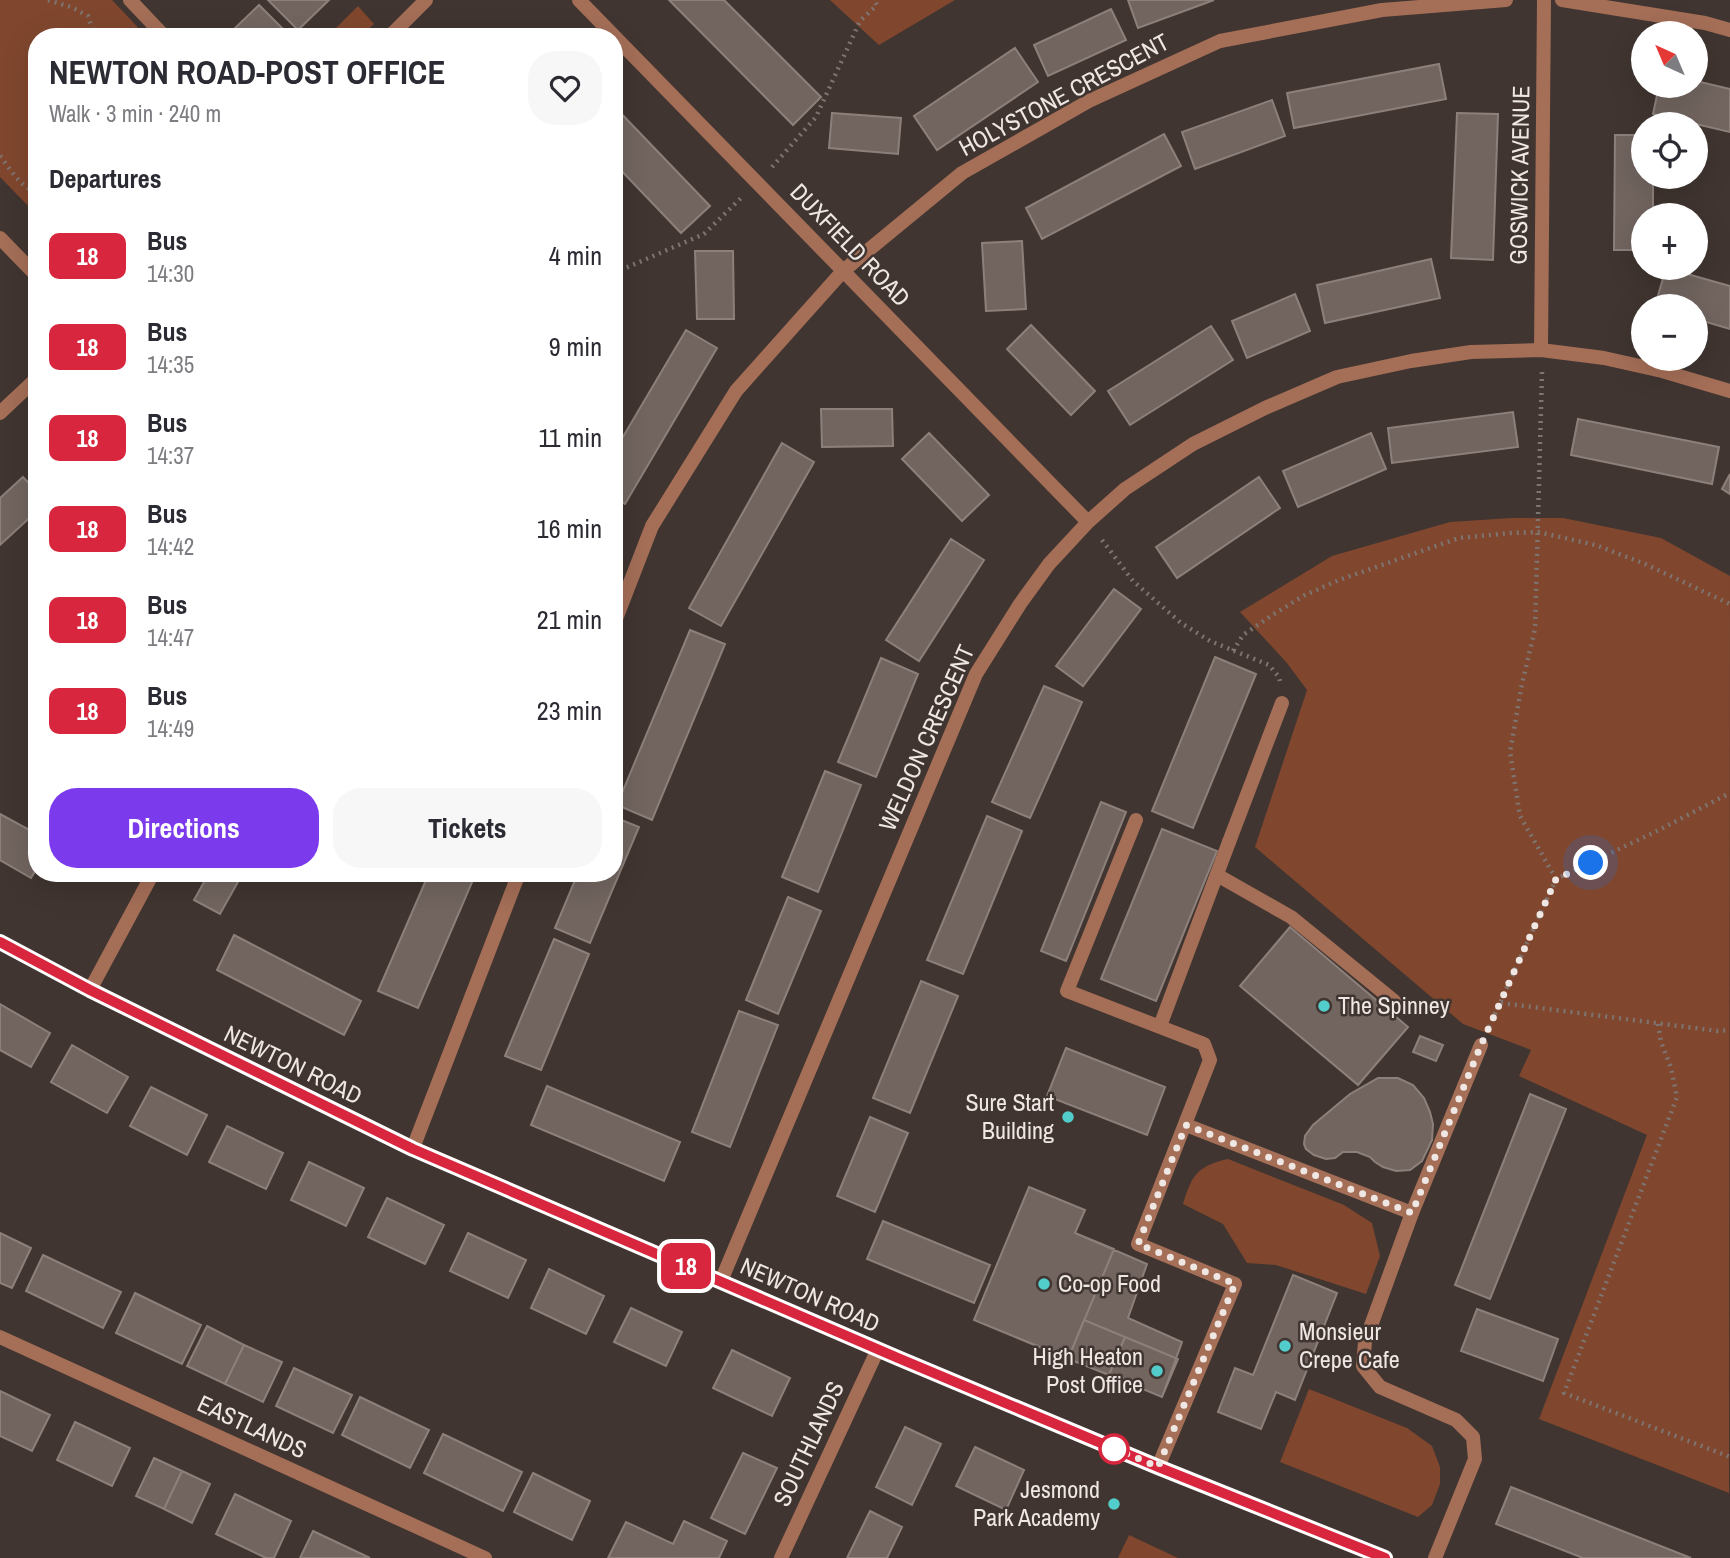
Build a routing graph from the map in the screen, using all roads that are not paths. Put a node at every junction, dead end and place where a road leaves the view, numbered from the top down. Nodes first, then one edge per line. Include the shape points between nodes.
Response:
1 (130, 0) edge
2 (426, 0) edge
3 (579, 0) edge
4 (1506, 0) edge
5 (1544, 0) edge
6 (1562, 0) edge
7 (156, 28) edge
8 (397, 28) edge
9 (606, 28) edge
10 (1730, 30) edge
11 (623, 45) edge
12 (0, 238) edge
13 (28, 267) edge
14 (843, 271) junction
15 (1541, 350) junction
16 (28, 387) edge
17 (1730, 391) edge
18 (0, 413) edge
19 (1088, 522) junction
20 (623, 601) edge
21 (1282, 703) road end
22 (1136, 820) dead end
23 (1217, 875) junction
24 (148, 882) edge
25 (516, 882) edge
26 (0, 942) edge
27 (90, 990) junction
28 (1394, 1001) dead end
29 (1160, 1026) junction
30 (1481, 1045) road end
31 (1186, 1125) junction
32 (413, 1149) junction
33 (1412, 1213) junction
34 (721, 1281) junction
35 (0, 1337) edge
36 (878, 1349) junction
37 (1158, 1467) junction
38 (485, 1558) edge
39 (781, 1558) edge
40 (1385, 1558) edge
41 (1435, 1558) edge

1 - 7 street
2 - 8 street
3 - 9 street, DUXFIELD ROAD
4 - 14 street, HOLYSTONE CRESCENT via 1382,10 1220,41 1089,101 962,173
5 - 15 street, GOSWICK AVENUE
6 - 10 street
11 - 14 street, DUXFIELD ROAD
12 - 13 street
14 - 19 street, DUXFIELD ROAD
14 - 20 street, HOLYSTONE CRESCENT via 736,391 652,526
15 - 17 street, WELDON CRESCENT via 1604,358
15 - 19 street, WELDON CRESCENT via 1471,352 1336,377 1194,444 1125,489
16 - 18 street
19 - 34 street, WELDON CRESCENT via 1049,564 976,674
21 - 23 street
22 - 29 street via 1067,991
23 - 28 street via 1292,917
23 - 29 street
24 - 27 street
25 - 32 street
26 - 27 street, NEWTON ROAD
27 - 32 street, NEWTON ROAD
29 - 31 street via 1204,1044 1210,1060
30 - 33 street
31 - 33 street
31 - 37 street via 1138,1244 1235,1284
32 - 34 street, NEWTON ROAD
33 - 41 street via 1365,1342 1363,1366 1380,1387 1456,1420 1473,1437 1475,1459
34 - 36 street, NEWTON ROAD
35 - 38 street, EASTLANDS
36 - 37 street, NEWTON ROAD
36 - 39 street, SOUTHLANDS
37 - 40 street, NEWTON ROAD

